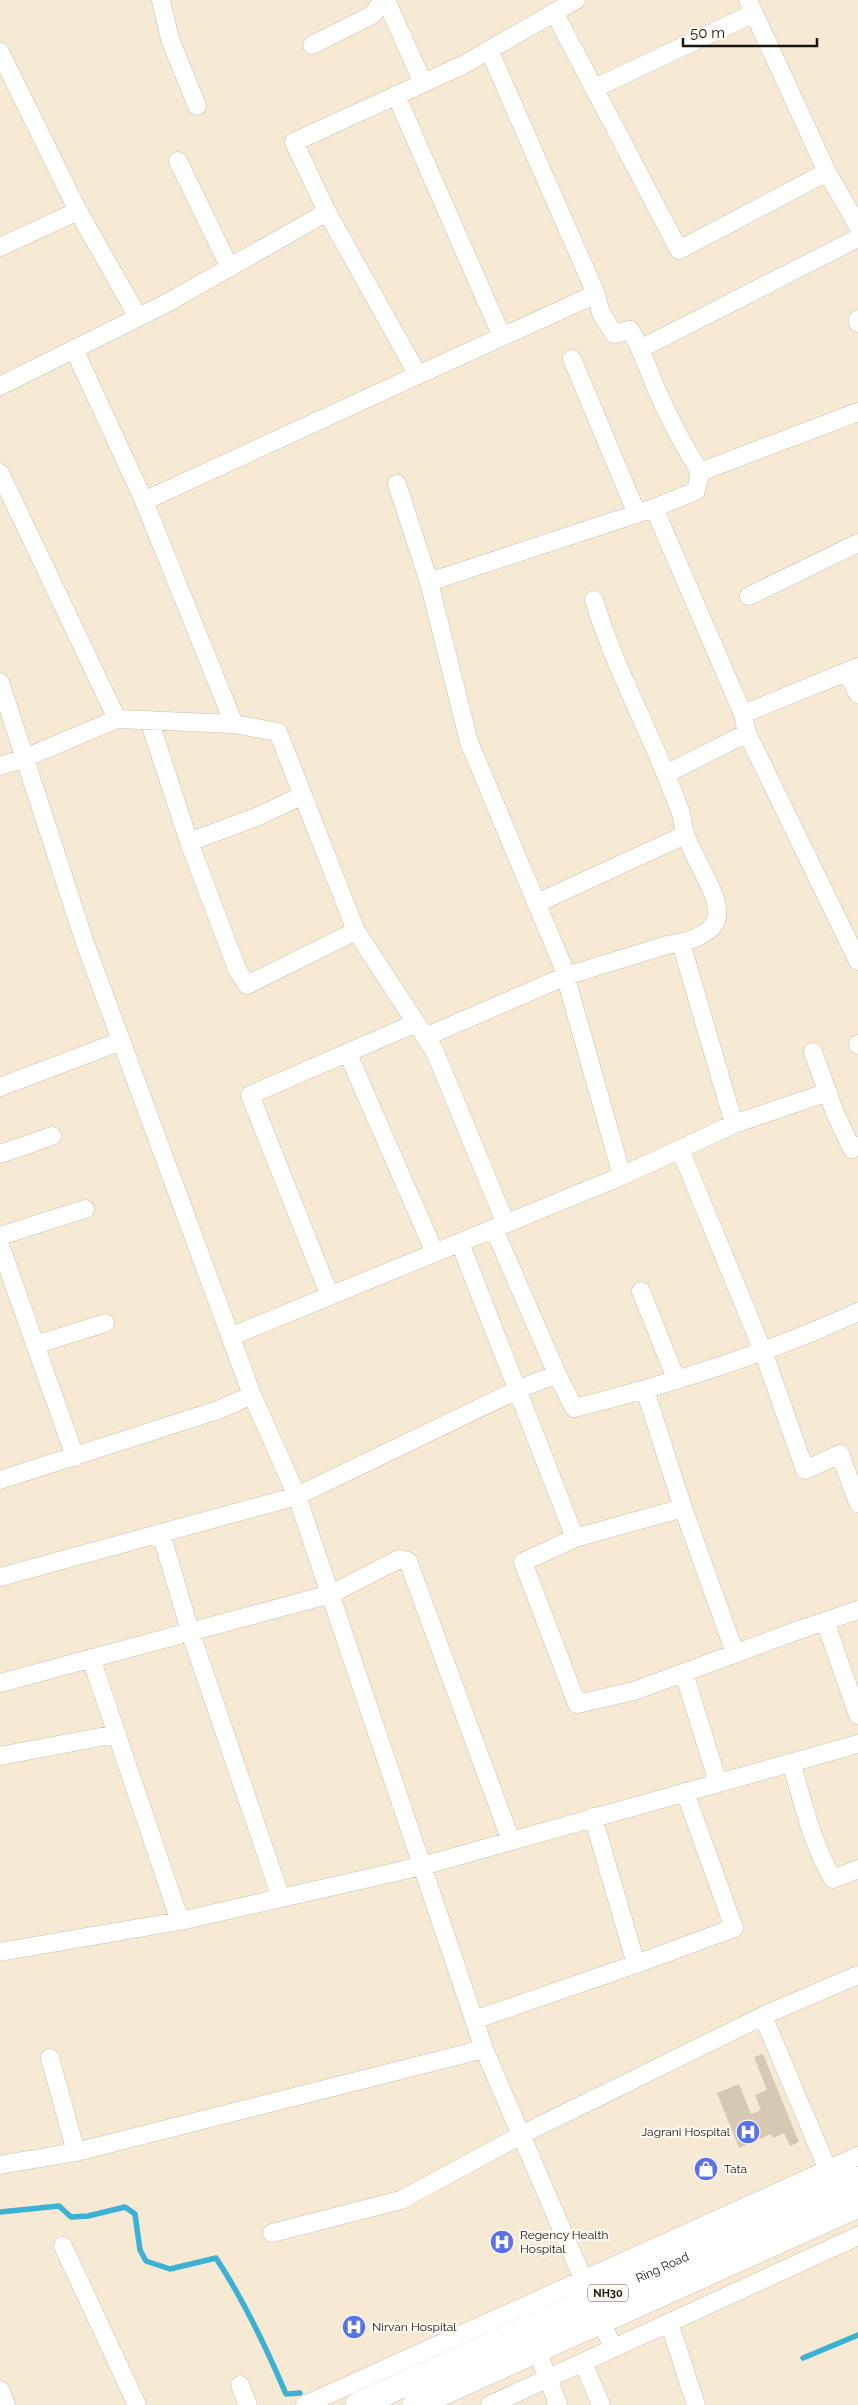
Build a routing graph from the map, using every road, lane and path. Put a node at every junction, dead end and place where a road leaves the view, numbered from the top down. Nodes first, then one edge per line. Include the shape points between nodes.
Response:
1 (162, 0) edge
2 (385, 0) edge
3 (576, 0) edge
4 (751, 6) edge
5 (554, 12) junction
6 (312, 45) dead end
7 (489, 50) junction
8 (0, 52) edge
9 (423, 83) junction
10 (595, 88) junction
11 (396, 95) junction
12 (197, 106) dead end
13 (178, 161) dead end
14 (828, 172) junction
15 (78, 211) junction
16 (327, 212) junction
17 (858, 226) edge
18 (858, 238) edge
19 (0, 247) edge
20 (230, 268) junction
21 (596, 294) junction
22 (138, 317) junction
23 (502, 337) junction
24 (642, 348) junction
25 (74, 349) junction
26 (572, 360) dead end
27 (418, 375) junction
28 (0, 386) edge
29 (858, 412) edge
30 (0, 472) edge
31 (700, 472) junction
32 (397, 484) dead end
33 (144, 501) junction
34 (654, 508) junction
35 (637, 514) junction
36 (858, 542) edge
37 (429, 582) junction
38 (749, 596) dead end
39 (594, 600) dead end
40 (852, 670) edge
41 (0, 682) edge
42 (858, 694) edge
43 (743, 714) junction
44 (117, 719) junction
45 (149, 720) junction
46 (234, 724) junction
47 (747, 733) junction
48 (25, 758) junction
49 (0, 766) edge
50 (666, 774) junction
51 (303, 795) junction
52 (685, 835) junction
53 (189, 842) junction
54 (537, 903) junction
55 (356, 931) junction
56 (681, 943) junction
57 (858, 961) edge
58 (566, 976) junction
59 (420, 1030) junction
60 (121, 1041) junction
61 (813, 1052) dead end
62 (348, 1054) junction
63 (0, 1087) edge
64 (828, 1092) junction
65 (734, 1124) junction
66 (52, 1136) dead end
67 (858, 1146) edge
68 (680, 1149) junction
69 (0, 1154) edge
70 (622, 1176) junction
71 (85, 1209) dead end
72 (500, 1226) junction
73 (0, 1236) edge
74 (460, 1243) junction
75 (0, 1245) edge
76 (435, 1253) junction
77 (641, 1291) dead end
78 (330, 1296) junction
79 (858, 1312) edge
80 (105, 1323) dead end
81 (232, 1336) junction
82 (35, 1345) junction
83 (763, 1351) junction
84 (557, 1374) junction
85 (676, 1379) junction
86 (519, 1389) junction
87 (645, 1390) junction
88 (252, 1395) junction
89 (74, 1457) junction
90 (0, 1480) edge
91 (297, 1496) junction
92 (858, 1503) edge
93 (683, 1508) junction
94 (161, 1533) junction
95 (575, 1538) junction
96 (0, 1576) edge
97 (330, 1594) junction
98 (858, 1610) edge
99 (825, 1621) junction
100 (190, 1631) junction
101 (735, 1654) junction
102 (91, 1658) junction
103 (684, 1673) junction
104 (0, 1683) edge
105 (858, 1715) edge
106 (117, 1734) junction
107 (858, 1744) edge
108 (0, 1756) edge
109 (790, 1763) junction
110 (718, 1783) junction
111 (685, 1792) junction
112 (593, 1817) junction
113 (511, 1841) junction
114 (422, 1866) junction
115 (858, 1869) edge
116 (281, 1898) junction
117 (180, 1921) junction
118 (0, 1952) edge
119 (636, 1964) junction
120 (858, 1975) edge
121 (763, 2016) junction
122 (474, 2020) junction
123 (484, 2048) junction
124 (50, 2058) dead end
125 (521, 2135) junction
126 (76, 2152) junction
127 (858, 2156) edge
128 (0, 2165) edge
129 (828, 2170) junction
130 (858, 2179) edge
131 (858, 2204) edge
132 (272, 2233) dead end
133 (858, 2236) edge
134 (63, 2246) dead end
135 (593, 2300) junction
136 (669, 2322) junction
137 (613, 2348) junction
138 (537, 2350) junction
139 (584, 2362) junction
140 (548, 2378) junction
141 (240, 2385) dead end
142 (0, 2390) edge
143 (6, 2405) edge
144 (138, 2405) edge
145 (248, 2405) edge
146 (305, 2405) edge
147 (358, 2405) edge
148 (415, 2405) edge
149 (490, 2405) edge
150 (558, 2405) edge
151 (601, 2405) edge
152 (696, 2405) edge

1 - 12 street via 170,39
2 - 6 street via 372,15
2 - 9 street
3 - 5 street
4 - 10 street
4 - 14 street
5 - 7 street
5 - 10 street
7 - 9 street
7 - 21 street
8 - 15 street
9 - 11 street
10 - 14 street via 679,250
11 - 16 street via 294,142
11 - 23 street
13 - 20 street
14 - 17 street
15 - 19 street
15 - 22 street
16 - 20 street
16 - 27 street
18 - 24 street
20 - 22 street
21 - 23 street
21 - 24 street via 601,313 614,334 630,330
22 - 25 street
23 - 27 street
24 - 31 street via 682,444
25 - 28 street
25 - 33 street
26 - 35 street
27 - 33 street
29 - 31 street
30 - 44 street
31 - 34 street via 696,491
32 - 37 street
33 - 46 street
34 - 35 street
34 - 43 street
35 - 37 street
36 - 38 street
37 - 54 street via 470,742
39 - 50 street via 604,635
40 - 42 street
40 - 43 street
41 - 48 street
43 - 47 street
44 - 45 street
44 - 48 street
45 - 46 street
45 - 53 street
46 - 51 street via 278,732
47 - 50 street
47 - 57 street
48 - 49 street
48 - 60 street via 85,943
50 - 52 street via 682,816
51 - 53 street via 259,816
51 - 55 street
52 - 54 street
52 - 56 street via 715,900 717,916 707,932
53 - 55 street via 237,969 247,985
54 - 58 street
55 - 59 street
56 - 58 street
56 - 65 street
58 - 59 street
58 - 70 street
59 - 62 street
59 - 72 street via 435,1052
60 - 63 street
60 - 81 street
61 - 64 street
62 - 76 street
62 - 78 street via 250,1095
64 - 65 street
64 - 67 street via 852,1149
65 - 68 street
66 - 69 street
68 - 70 street
68 - 83 street
70 - 72 street
71 - 73 street
72 - 74 street
72 - 84 street
74 - 76 street
74 - 86 street
75 - 82 street
76 - 78 street
77 - 85 street
78 - 81 street
79 - 83 street
80 - 82 street
81 - 88 street
82 - 89 street
83 - 85 street
83 - 92 street via 805,1470 840,1454
84 - 86 street
84 - 87 street via 574,1408
85 - 87 street
86 - 91 street
86 - 95 street
87 - 93 street
88 - 89 street via 218,1410
88 - 91 street
89 - 90 street
91 - 94 street
91 - 97 street
93 - 95 street
93 - 101 street
94 - 96 street
94 - 100 street
95 - 103 street via 523,1562 577,1704 634,1691
97 - 100 street
97 - 113 street via 400,1559 408,1561
97 - 114 street
98 - 99 street
99 - 101 street
99 - 105 street
100 - 102 street
100 - 116 street
101 - 103 street
102 - 104 street
102 - 106 street
103 - 110 street
106 - 108 street
106 - 117 street
107 - 109 street
109 - 110 street
109 - 115 street via 813,1834 833,1879
110 - 111 street
111 - 112 street
111 - 119 street via 734,1928
112 - 113 street
112 - 119 street
113 - 114 street
114 - 116 street
114 - 122 street
116 - 117 street
117 - 118 street
119 - 122 street
120 - 121 street
121 - 125 street
121 - 129 street
122 - 123 street
123 - 125 street
123 - 126 street
124 - 126 street
125 - 132 street via 400,2200
125 - 135 street
126 - 128 street
127 - 129 street
129 - 135 street
130 - 135 highway, Ring Road / NH30
131 - 135 highway, Ring Road / NH30
133 - 136 street
134 - 144 street
135 - 137 street
135 - 138 highway, Ring Road / NH30
135 - 146 street
135 - 147 highway, Ring Road / NH30
136 - 137 street
136 - 152 street
137 - 139 street
138 - 140 street
138 - 148 highway, Ring Road / NH30
139 - 140 street
139 - 151 street
140 - 149 street
140 - 150 street
141 - 145 street
142 - 143 street

